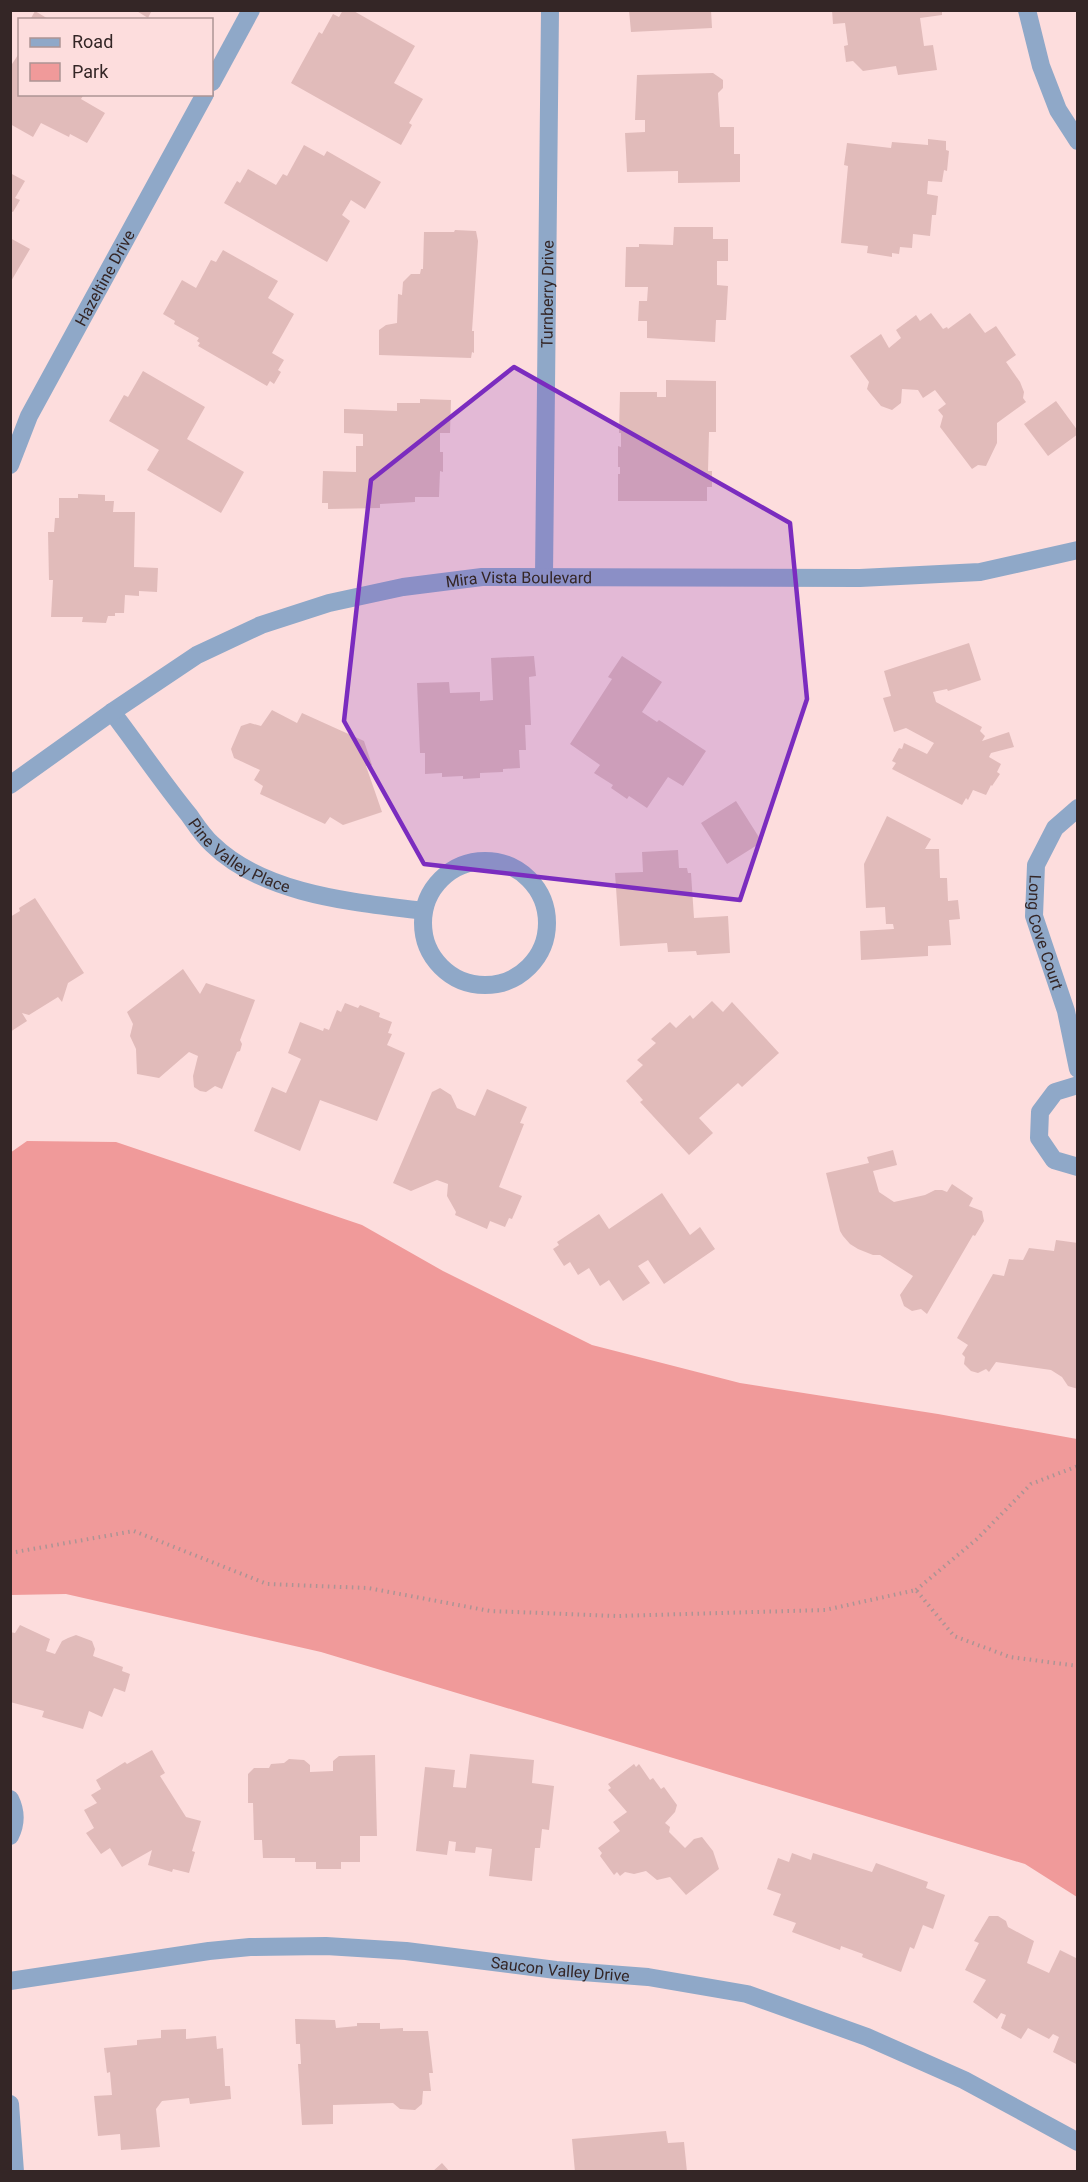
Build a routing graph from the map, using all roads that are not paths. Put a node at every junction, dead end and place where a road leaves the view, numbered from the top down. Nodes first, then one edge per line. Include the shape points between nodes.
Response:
1 (251, 10) edge
2 (550, 10) edge
3 (1027, 10) edge
4 (213, 80) edge
5 (204, 96) edge
6 (1077, 141) edge
7 (10, 465) edge
8 (1077, 550) edge
9 (544, 576) junction
10 (112, 712) junction
11 (10, 785) edge
12 (1077, 808) edge
13 (423, 911) junction
14 (1077, 1069) edge
15 (1077, 1085) edge
16 (1077, 1167) edge
17 (10, 1799) edge
18 (10, 1836) edge
19 (10, 1981) edge
20 (10, 2104) edge
21 (1077, 2142) edge
22 (15, 2172) edge

1 - 4 street
2 - 9 street, Turnberry Drive
3 - 6 street via 1041,66 1058,110
5 - 7 street, Hazeltine Drive via 29,416
8 - 9 street, Mira Vista Boulevard via 980,572 882,577
9 - 10 street, Mira Vista Boulevard via 482,577 403,587 330,603 261,625 197,655
10 - 11 street, Mira Vista Boulevard
10 - 13 street, Pine Valley Place via 212,844 244,868 290,887 352,902
12 - 14 street, Long Cove Court via 1055,828 1036,865 1034,916 1066,1011
13 - 13 street via 438,882 465,864 498,862 527,876 545,903 548,936 533,965 506,983 472,985 443,971 425,943
15 - 16 street via 1056,1092 1045,1106 1040,1113 1039,1138 1054,1160
17 - 18 street via 15,1814
19 - 21 street, Saucon Valley Drive via 219,1950 326,1946 648,1977 747,1994 867,2037 964,2080
20 - 22 street

